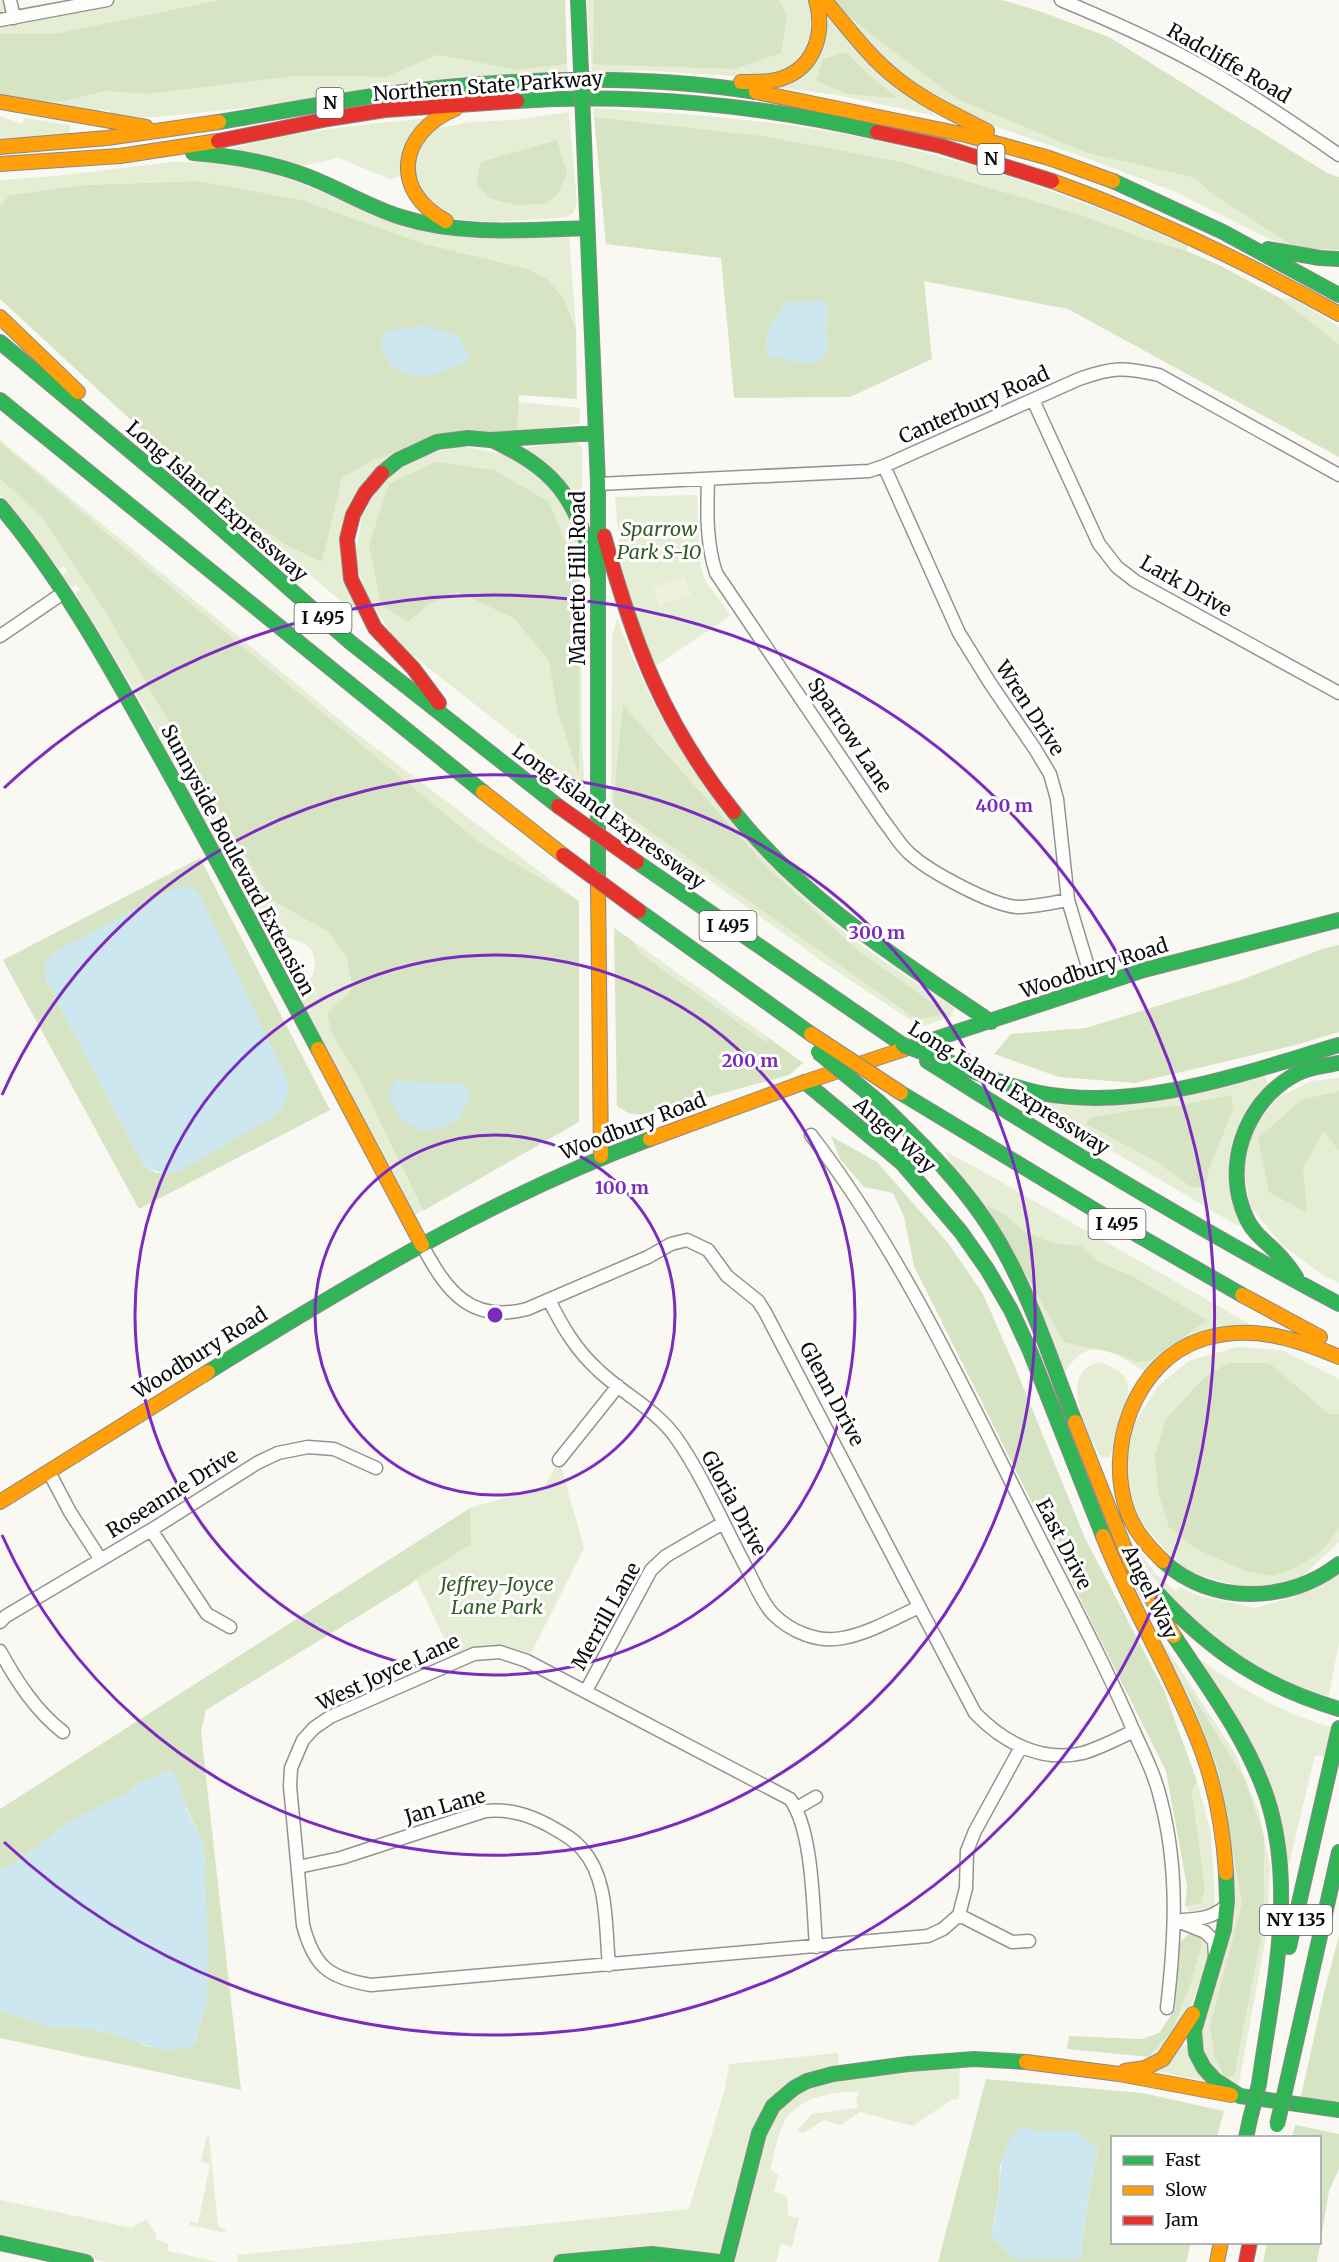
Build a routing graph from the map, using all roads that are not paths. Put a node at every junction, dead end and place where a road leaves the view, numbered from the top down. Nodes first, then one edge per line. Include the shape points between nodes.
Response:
1 (10, 0) edge
2 (107, 0) edge
3 (578, 0) edge
4 (816, 0) edge
5 (824, 0) edge
6 (1061, 0) edge
7 (14, 18) junction
8 (0, 20) edge
9 (707, 87) junction
10 (0, 102) edge
11 (465, 105) junction
12 (164, 129) junction
13 (0, 147) edge
14 (1026, 150) junction
15 (157, 151) junction
16 (1339, 154) edge
17 (0, 164) edge
18 (587, 225) junction
19 (1254, 247) junction
20 (1339, 259) edge
21 (1339, 296) edge
22 (1339, 315) edge
23 (0, 317) edge
24 (0, 342) edge
25 (0, 400) edge
26 (1033, 400) junction
27 (0, 418) edge
28 (596, 433) junction
29 (490, 440) junction
30 (884, 466) junction
31 (1339, 475) edge
32 (708, 480) junction
33 (598, 484) junction
34 (190, 501) junction
35 (0, 506) edge
36 (598, 514) junction
37 (163, 533) junction
38 (598, 578) junction
39 (63, 593) junction
40 (0, 636) edge
41 (1339, 693) edge
42 (459, 729) junction
43 (1068, 900) junction
44 (1339, 920) edge
45 (1094, 987) junction
46 (991, 1022) junction
47 (806, 1036) junction
48 (903, 1045) junction
49 (1339, 1046) edge
50 (1339, 1064) edge
51 (806, 1082) junction
52 (811, 1135) dead end
53 (601, 1156) junction
54 (422, 1245) junction
55 (1302, 1285) junction
56 (549, 1300) junction
57 (1339, 1304) edge
58 (1339, 1347) edge
59 (1339, 1357) edge
60 (618, 1386) junction
61 (559, 1460) dead end
62 (376, 1468) dead end
63 (49, 1472) junction
64 (0, 1502) edge
65 (723, 1523) junction
66 (1116, 1529) junction
67 (151, 1530) junction
68 (101, 1560) junction
69 (1339, 1564) edge
70 (919, 1607) junction
71 (0, 1622) edge
72 (230, 1627) dead end
73 (0, 1651) edge
74 (586, 1691) junction
75 (1339, 1709) edge
76 (1339, 1728) edge
77 (1134, 1731) junction
78 (63, 1732) dead end
79 (1021, 1747) junction
80 (816, 1797) dead end
81 (797, 1808) junction
82 (1339, 1852) edge
83 (298, 1867) junction
84 (1226, 1906) junction
85 (1339, 1908) edge
86 (959, 1915) junction
87 (1175, 1920) junction
88 (1029, 1941) dead end
89 (816, 1947) junction
90 (1215, 1959) junction
91 (609, 1965) junction
92 (1208, 1984) junction
93 (1167, 2007) dead end
94 (1115, 2073) junction
95 (1258, 2084) junction
96 (1285, 2091) junction
97 (1240, 2096) junction
98 (1332, 2110) edge
99 (1276, 2131) edge
100 (1246, 2136) edge
101 (0, 2243) edge
102 (1221, 2244) edge
103 (1250, 2244) edge
104 (86, 2262) edge
105 (561, 2262) edge
106 (720, 2262) edge
107 (726, 2262) edge
108 (1217, 2262) edge
109 (1246, 2262) edge

1 - 7 street
2 - 7 street
3 - 18 main road, Manetto Hill Road, bridge
4 - 9 main road via 820,19 818,43 806,64 774,80
5 - 14 main road via 901,81 941,108
6 - 16 street, Radcliffe Road via 1202,66 1273,108
7 - 8 street
9 - 12 main road, Northern State Parkway / N via 626,82 497,84 406,92
9 - 14 main road, Northern State Parkway / N via 941,128
10 - 12 main road
11 - 15 main road, Northern State Parkway / N via 386,110
11 - 18 main road via 426,126 411,150 407,169 410,186 423,208 451,223
11 - 22 main road, Northern State Parkway / N via 545,98 615,98 779,113 894,134 995,160 1144,215 1254,266
12 - 13 main road, Northern State Parkway / N via 98,140
14 - 19 main road, Northern State Parkway / N via 1150,196
15 - 17 main road, Northern State Parkway / N
15 - 18 main road via 211,154 272,164 402,217 448,229 480,232
18 - 28 main road, Manetto Hill Road
19 - 20 main road
19 - 21 main road, Northern State Parkway / N
23 - 34 main road
24 - 34 main road, Long Island Expressway / I 495
25 - 37 main road, I 495
26 - 30 street, Canterbury Road
26 - 31 street, Canterbury Road via 1109,369 1131,368 1159,375
26 - 41 street, Lark Drive via 1099,544 1117,567 1135,581
27 - 37 main road
28 - 29 main road
28 - 33 main road, Manetto Hill Road
29 - 38 main road via 537,463 554,479 580,520
29 - 42 main road via 437,442 398,460 365,493 353,515 347,539 351,579 375,628 413,668
30 - 32 street, Canterbury Road via 855,473
30 - 43 street, Wren Drive via 959,633 1050,774 1058,799
32 - 33 street, Canterbury Road
32 - 43 street, Sparrow Lane via 707,527 716,573 908,853 959,885 1015,907
33 - 36 main road, Manetto Hill Road
34 - 42 main road, Long Island Expressway / I 495 via 350,642
35 - 39 main road, Sunnyside Boulevard Extension
36 - 38 main road, Manetto Hill Road
36 - 46 main road via 623,607 654,686 681,738 717,790 769,851 817,897 863,935
37 - 47 main road, I 495, bridge via 563,855 790,1020
38 - 53 main road, Manetto Hill Road
39 - 40 street
39 - 54 main road, Sunnyside Boulevard Extension via 131,702
42 - 48 main road, Long Island Expressway / I 495, bridge via 558,806
43 - 45 street, Wren Drive
44 - 45 main road, Woodbury Road
45 - 46 main road, Woodbury Road
46 - 51 main road, Woodbury Road
47 - 58 main road, I 495, bridge via 1122,1227
47 - 66 main road, bridge via 919,1139 998,1240 1040,1331
48 - 49 main road, bridge via 1034,1092 1096,1099 1184,1088
48 - 55 main road, Long Island Expressway / I 495, bridge via 1037,1131
50 - 55 main road via 1312,1067 1283,1081 1260,1103 1238,1150 1236,1185 1246,1217
51 - 53 main road, Woodbury Road
51 - 84 main road, Angel Way via 902,1163 925,1188 961,1232 1011,1310 1105,1542 1196,1732 1224,1839
52 - 77 street, East Drive via 845,1179 912,1289
53 - 54 main road, Woodbury Road
54 - 56 street, Glenn Drive via 447,1286 462,1301 480,1310 511,1313
54 - 63 main road, Woodbury Road via 207,1370
55 - 57 main road, Long Island Expressway / I 495
56 - 60 street, Gloria Drive via 578,1349
56 - 70 street, Glenn Drive via 671,1244 687,1240 708,1250 727,1276 758,1301 765,1312
59 - 69 main road via 1298,1340 1261,1333 1226,1334 1194,1342 1167,1359 1133,1403 1122,1435 1118,1470 1125,1505 1142,1539 1168,1567 1199,1585 1231,1594 1269,1594 1305,1586
60 - 61 street
60 - 65 street, Gloria Drive via 676,1437
62 - 67 street, Roseanne Drive via 334,1449 291,1449 257,1463
63 - 64 main road, Woodbury Road
63 - 68 street
65 - 70 street, Gloria Drive via 766,1604 785,1624 801,1633 820,1639 842,1638
65 - 74 street, Merrill Lane via 666,1556 651,1570
66 - 75 main road via 1156,1593 1212,1647 1286,1693
66 - 95 main road via 1158,1614 1238,1735 1264,1790 1276,1831 1281,1866 1281,1922
67 - 68 street, Roseanne Drive
67 - 72 street via 207,1614
68 - 71 street, Roseanne Drive
70 - 79 street, Glenn Drive via 975,1713
73 - 78 street via 31,1701
74 - 81 street, West Joyce Lane via 765,1785 790,1799
74 - 83 street, West Joyce Lane via 514,1656 486,1652 455,1661 330,1717 303,1740 291,1768
76 - 95 main road, NY 135
77 - 79 street, Glenn Drive via 1067,1755
77 - 87 street, East Drive via 1150,1763 1161,1801 1173,1866
79 - 86 street via 967,1851 966,1888
80 - 81 street
81 - 89 street via 807,1852
82 - 96 main road, NY 135
83 - 91 street, West Joyce Lane via 308,1946 323,1968 350,1982 393,1985
83 - 91 street, Jan Lane via 341,1858 485,1811 518,1812 567,1836 593,1863 602,1894
84 - 87 street via 1205,1919
84 - 90 main road, Angel Way
85 - 96 main road
86 - 88 street via 1012,1942
86 - 89 street, West Joyce Lane via 928,1936
87 - 90 street via 1205,1932 1214,1941
87 - 93 street, East Drive
89 - 91 street, West Joyce Lane
90 - 92 main road, Angel Way
92 - 94 main road via 1187,2026 1163,2059 1145,2068
92 - 97 main road, Angel Way via 1194,2031 1196,2054 1215,2080
94 - 97 main road
94 - 107 main road via 1006,2060 960,2060 840,2072 807,2080 782,2096 764,2121
95 - 100 main road, NY 135, bridge
96 - 99 main road, NY 135, bridge
97 - 98 main road, Angel Way
101 - 104 main road
102 - 108 main road
103 - 109 main road
105 - 106 main road via 652,2254

